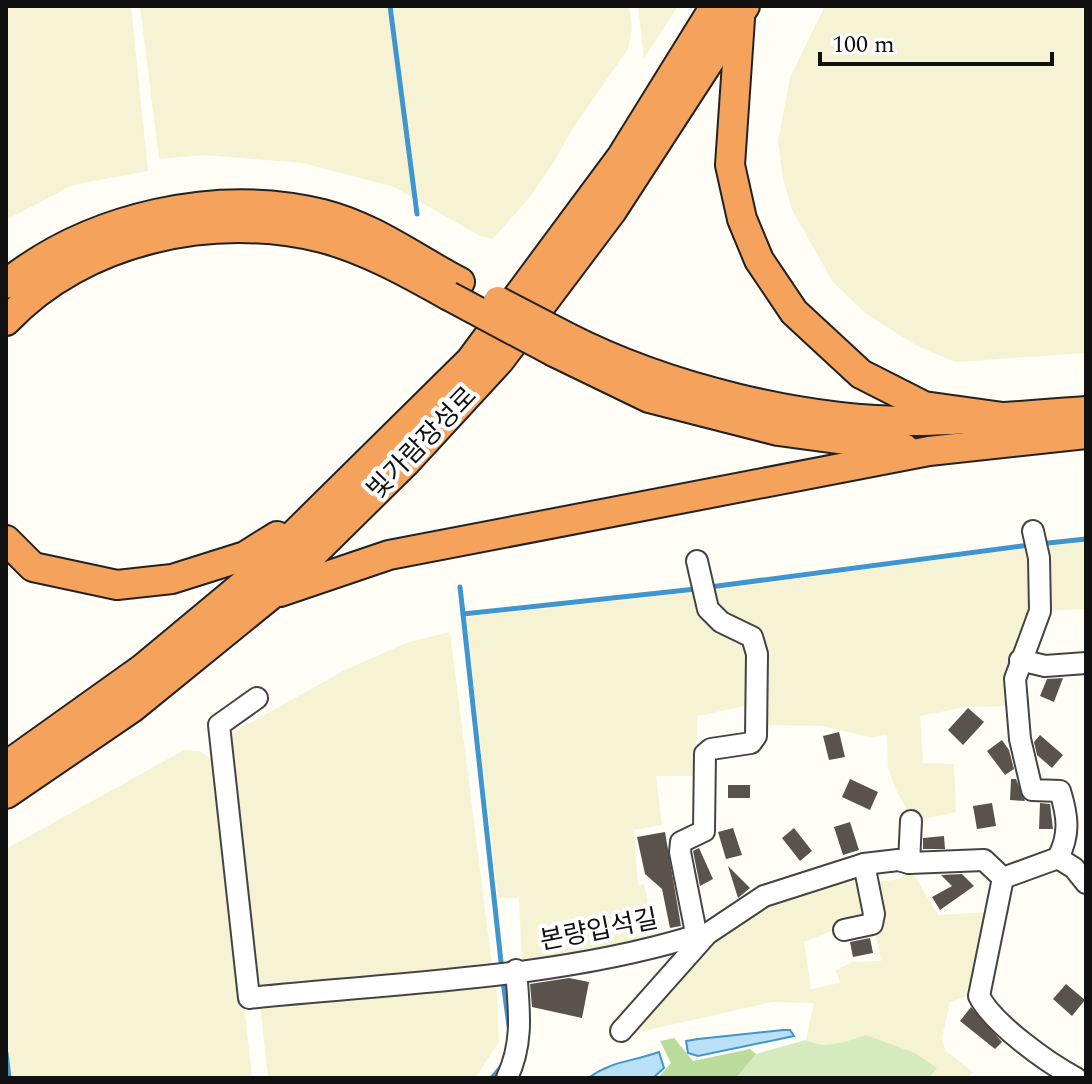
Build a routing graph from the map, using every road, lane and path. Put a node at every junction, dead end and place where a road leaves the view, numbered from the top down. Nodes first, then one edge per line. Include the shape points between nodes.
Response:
1 (734, 9) edge
2 (6, 284) edge
3 (455, 289) junction
4 (6, 321) edge
5 (559, 344) junction
6 (1086, 411) edge
7 (1003, 417) junction
8 (1086, 434) edge
9 (929, 451) junction
10 (369, 464) junction
11 (6, 540) edge
12 (1036, 543) dead end
13 (701, 580) dead end
14 (271, 595) junction
15 (1020, 660) junction
16 (1086, 663) edge
17 (257, 698) dead end
18 (6, 766) edge
19 (6, 794) edge
20 (911, 821) dead end
21 (1077, 822) edge
22 (1058, 858) junction
23 (909, 863) junction
24 (864, 864) junction
25 (1003, 878) junction
26 (1086, 883) edge
27 (844, 930) dead end
28 (698, 943) junction
29 (506, 971) junction
30 (621, 1031) dead end
31 (507, 1078) edge
32 (1076, 1078) edge

1 - 7 highway via 730,165 742,219 759,260 794,312 861,374 924,406
1 - 10 highway, 빛가람장성로 via 470,361
1 - 14 highway, 빛가람장성로 via 612,211 500,360
2 - 3 highway via 66,243 193,206 322,214 377,233
3 - 4 highway via 324,239 273,229 188,231 126,245 67,273 28,297
3 - 5 highway, bridge
5 - 7 highway via 717,394 835,415 919,421
5 - 9 highway via 649,398 778,431
6 - 7 highway
8 - 9 highway
9 - 14 highway via 389,555
10 - 11 highway via 295,524 245,556 172,579 117,585 70,577 33,567
10 - 18 highway, 빛가람장성로 via 232,594 142,669
12 - 15 lane via 1040,611
13 - 28 lane, 본량입석길 via 721,622 752,637 757,654 756,736 751,743 705,754 704,831 681,842
14 - 19 highway, 빛가람장성로 via 132,708
15 - 16 lane via 1045,666
15 - 21 lane via 1015,679 1020,739 1032,790 1060,791
17 - 29 lane, 본량입석길 via 219,725 249,998
20 - 23 lane
21 - 22 lane
22 - 25 lane
22 - 26 lane
23 - 24 lane, 본량입석길
23 - 25 lane, 본량입석길 via 973,858 984,860
24 - 27 lane via 872,924
24 - 28 lane, 본량입석길 via 764,896
25 - 32 lane via 979,996 1040,1055
28 - 29 lane, 본량입석길 via 688,938 617,957
28 - 30 lane, 본량입석길
29 - 31 lane via 521,1037

